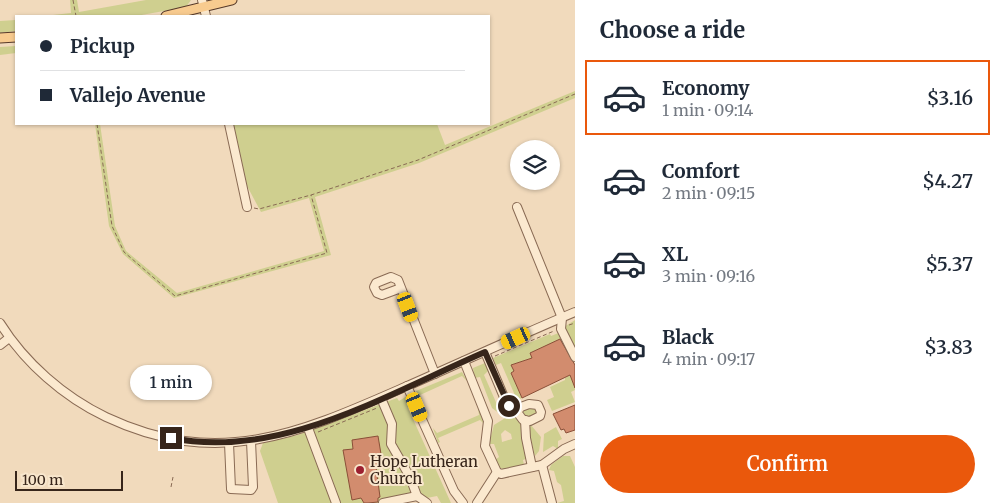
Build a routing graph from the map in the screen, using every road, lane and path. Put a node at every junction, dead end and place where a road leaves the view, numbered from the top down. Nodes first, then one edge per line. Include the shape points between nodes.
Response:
1 (74, 0) edge
2 (232, 0) edge
3 (204, 8) edge
4 (76, 15) edge
5 (171, 15) edge
6 (15, 37) edge
7 (0, 38) edge
8 (575, 94) edge
9 (97, 125) edge
10 (229, 125) edge
11 (311, 195) junction
12 (247, 206) joint
13 (516, 207) dead end
14 (401, 288) dead end
15 (575, 312) edge
16 (562, 318) junction
17 (0, 323) edge
18 (9, 338) junction
19 (0, 344) edge
20 (485, 352) junction
21 (575, 356) edge
22 (464, 361) junction
23 (435, 374) junction
24 (407, 386) junction
25 (381, 398) junction
26 (517, 412) junction
27 (525, 420) junction
28 (308, 428) junction
29 (251, 441) junction
30 (229, 444) junction
31 (575, 444) edge
32 (542, 465) junction
33 (532, 467) junction
34 (497, 472) junction
35 (173, 477) dead end
36 (171, 487) dead end
37 (417, 496) junction
38 (336, 503) edge
39 (383, 503) edge
40 (427, 503) edge
41 (463, 503) edge
42 (477, 503) edge
43 (552, 503) edge

1 - 4 path
2 - 3 main road
3 - 5 main road
6 - 7 main road
8 - 11 path via 418,160
9 - 11 path via 112,226 124,252 175,296 327,253
10 - 12 street
11 - 12 path via 259,209
13 - 16 street
14 - 23 street
15 - 16 street
16 - 20 street
16 - 21 street via 561,329
17 - 18 street
18 - 19 street
18 - 30 street via 65,394 90,409 156,436 199,444
20 - 22 street
20 - 26 street via 506,402
22 - 23 street
22 - 34 street via 488,421 485,446
23 - 24 street
24 - 25 street
24 - 41 street via 454,491
25 - 28 street
25 - 37 street via 392,424 391,444
26 - 27 street
26 - 27 street via 529,404 540,406 540,416 530,422
27 - 33 street
28 - 29 street
28 - 38 street
29 - 30 street
29 - 30 street via 253,487 250,490 231,489
31 - 32 street
32 - 33 street
32 - 43 street
33 - 34 street via 502,474
34 - 42 street
35 - 36 path
37 - 39 street
37 - 40 street

